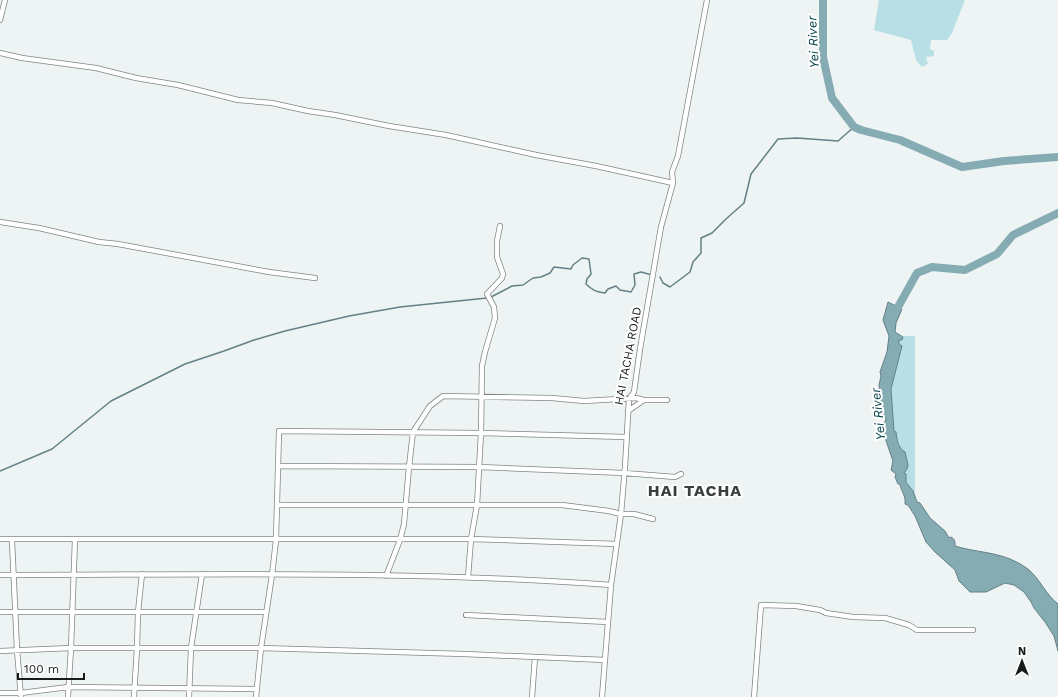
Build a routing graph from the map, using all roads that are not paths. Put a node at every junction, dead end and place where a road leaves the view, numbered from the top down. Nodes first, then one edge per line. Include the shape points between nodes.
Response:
1 (5, 0) edge
2 (707, 0) edge
3 (0, 20) edge
4 (0, 53) edge
5 (673, 183) junction
6 (0, 222) edge
7 (500, 226) dead end
8 (315, 278) dead end
9 (481, 397) junction
10 (629, 399) junction
11 (644, 400) junction
12 (667, 400) dead end
13 (628, 411) junction
14 (413, 432) junction
15 (481, 433) junction
16 (626, 437) junction
17 (279, 466) junction
18 (409, 466) junction
19 (479, 467) junction
20 (624, 473) junction
21 (681, 474) dead end
22 (277, 505) junction
23 (406, 505) junction
24 (477, 505) junction
25 (621, 514) junction
26 (654, 518) dead end
27 (0, 539) edge
28 (74, 539) junction
29 (471, 539) junction
30 (12, 540) junction
31 (276, 540) junction
32 (400, 540) junction
33 (617, 544) junction
34 (73, 574) junction
35 (142, 574) junction
36 (202, 574) junction
37 (0, 575) edge
38 (13, 575) junction
39 (272, 575) junction
40 (386, 576) junction
41 (468, 577) junction
42 (611, 585) junction
43 (15, 611) junction
44 (72, 611) junction
45 (0, 612) edge
46 (138, 612) junction
47 (196, 612) junction
48 (266, 612) junction
49 (466, 615) dead end
50 (608, 622) junction
51 (973, 630) dead end
52 (71, 648) junction
53 (137, 648) junction
54 (191, 648) junction
55 (261, 648) junction
56 (17, 650) junction
57 (0, 651) edge
58 (535, 657) junction
59 (605, 660) junction
60 (68, 687) junction
61 (133, 688) junction
62 (190, 689) junction
63 (257, 689) junction
64 (0, 693) edge
65 (21, 695) edge
66 (68, 697) edge
67 (134, 697) edge
68 (189, 697) edge
69 (256, 697) edge
70 (532, 697) edge
71 (602, 697) edge
72 (754, 697) edge

1 - 3 street
2 - 5 street, HAI TACHA ROAD via 678,156 672,172
4 - 5 street via 96,68 238,100 272,103 446,135
5 - 10 street, HAI TACHA ROAD via 662,227 634,392
6 - 8 street via 99,242
7 - 9 street via 497,257 503,274 487,294 494,307 495,318 483,359
9 - 10 street via 584,401
9 - 14 street via 443,396 430,406
9 - 15 street
10 - 11 street
10 - 13 street, HAI TACHA ROAD
11 - 12 street
11 - 13 street
13 - 16 street, HAI TACHA ROAD
14 - 15 street
14 - 17 street via 279,431
14 - 18 street
15 - 16 street
15 - 19 street
16 - 20 street, HAI TACHA ROAD
17 - 18 street
17 - 22 street
18 - 19 street
18 - 23 street
19 - 20 street
19 - 24 street
20 - 21 street via 675,477
20 - 25 street, HAI TACHA ROAD
22 - 23 street
22 - 31 street
23 - 24 street
23 - 32 street
24 - 25 street via 562,505
24 - 29 street
25 - 26 street
25 - 33 street, HAI TACHA ROAD
27 - 30 street
28 - 30 street
28 - 31 street
28 - 34 street
29 - 32 street
29 - 33 street
29 - 41 street
30 - 38 street
31 - 32 street
31 - 39 street
32 - 40 street
33 - 42 street, HAI TACHA ROAD
34 - 35 street
34 - 38 street
34 - 44 street
35 - 36 street
35 - 46 street
36 - 39 street
36 - 47 street
37 - 38 street
38 - 43 street
39 - 40 street
39 - 48 street
40 - 41 street
41 - 42 street
42 - 50 street, HAI TACHA ROAD
43 - 44 street
43 - 45 street
43 - 56 street
44 - 46 street
44 - 52 street
46 - 47 street
46 - 53 street
47 - 48 street
47 - 54 street
48 - 55 street
49 - 50 street
50 - 59 street, HAI TACHA ROAD
51 - 72 street via 917,630 885,618 853,617 796,606 761,605
52 - 53 street
52 - 56 street
52 - 60 street
53 - 54 street
53 - 61 street
54 - 55 street
54 - 62 street
55 - 58 street
55 - 63 street
56 - 57 street
56 - 65 street
58 - 59 street
58 - 70 street
59 - 71 street, HAI TACHA ROAD
60 - 61 street
60 - 65 street
60 - 66 street
61 - 62 street
61 - 67 street
62 - 63 street
62 - 68 street
63 - 69 street
64 - 65 street

